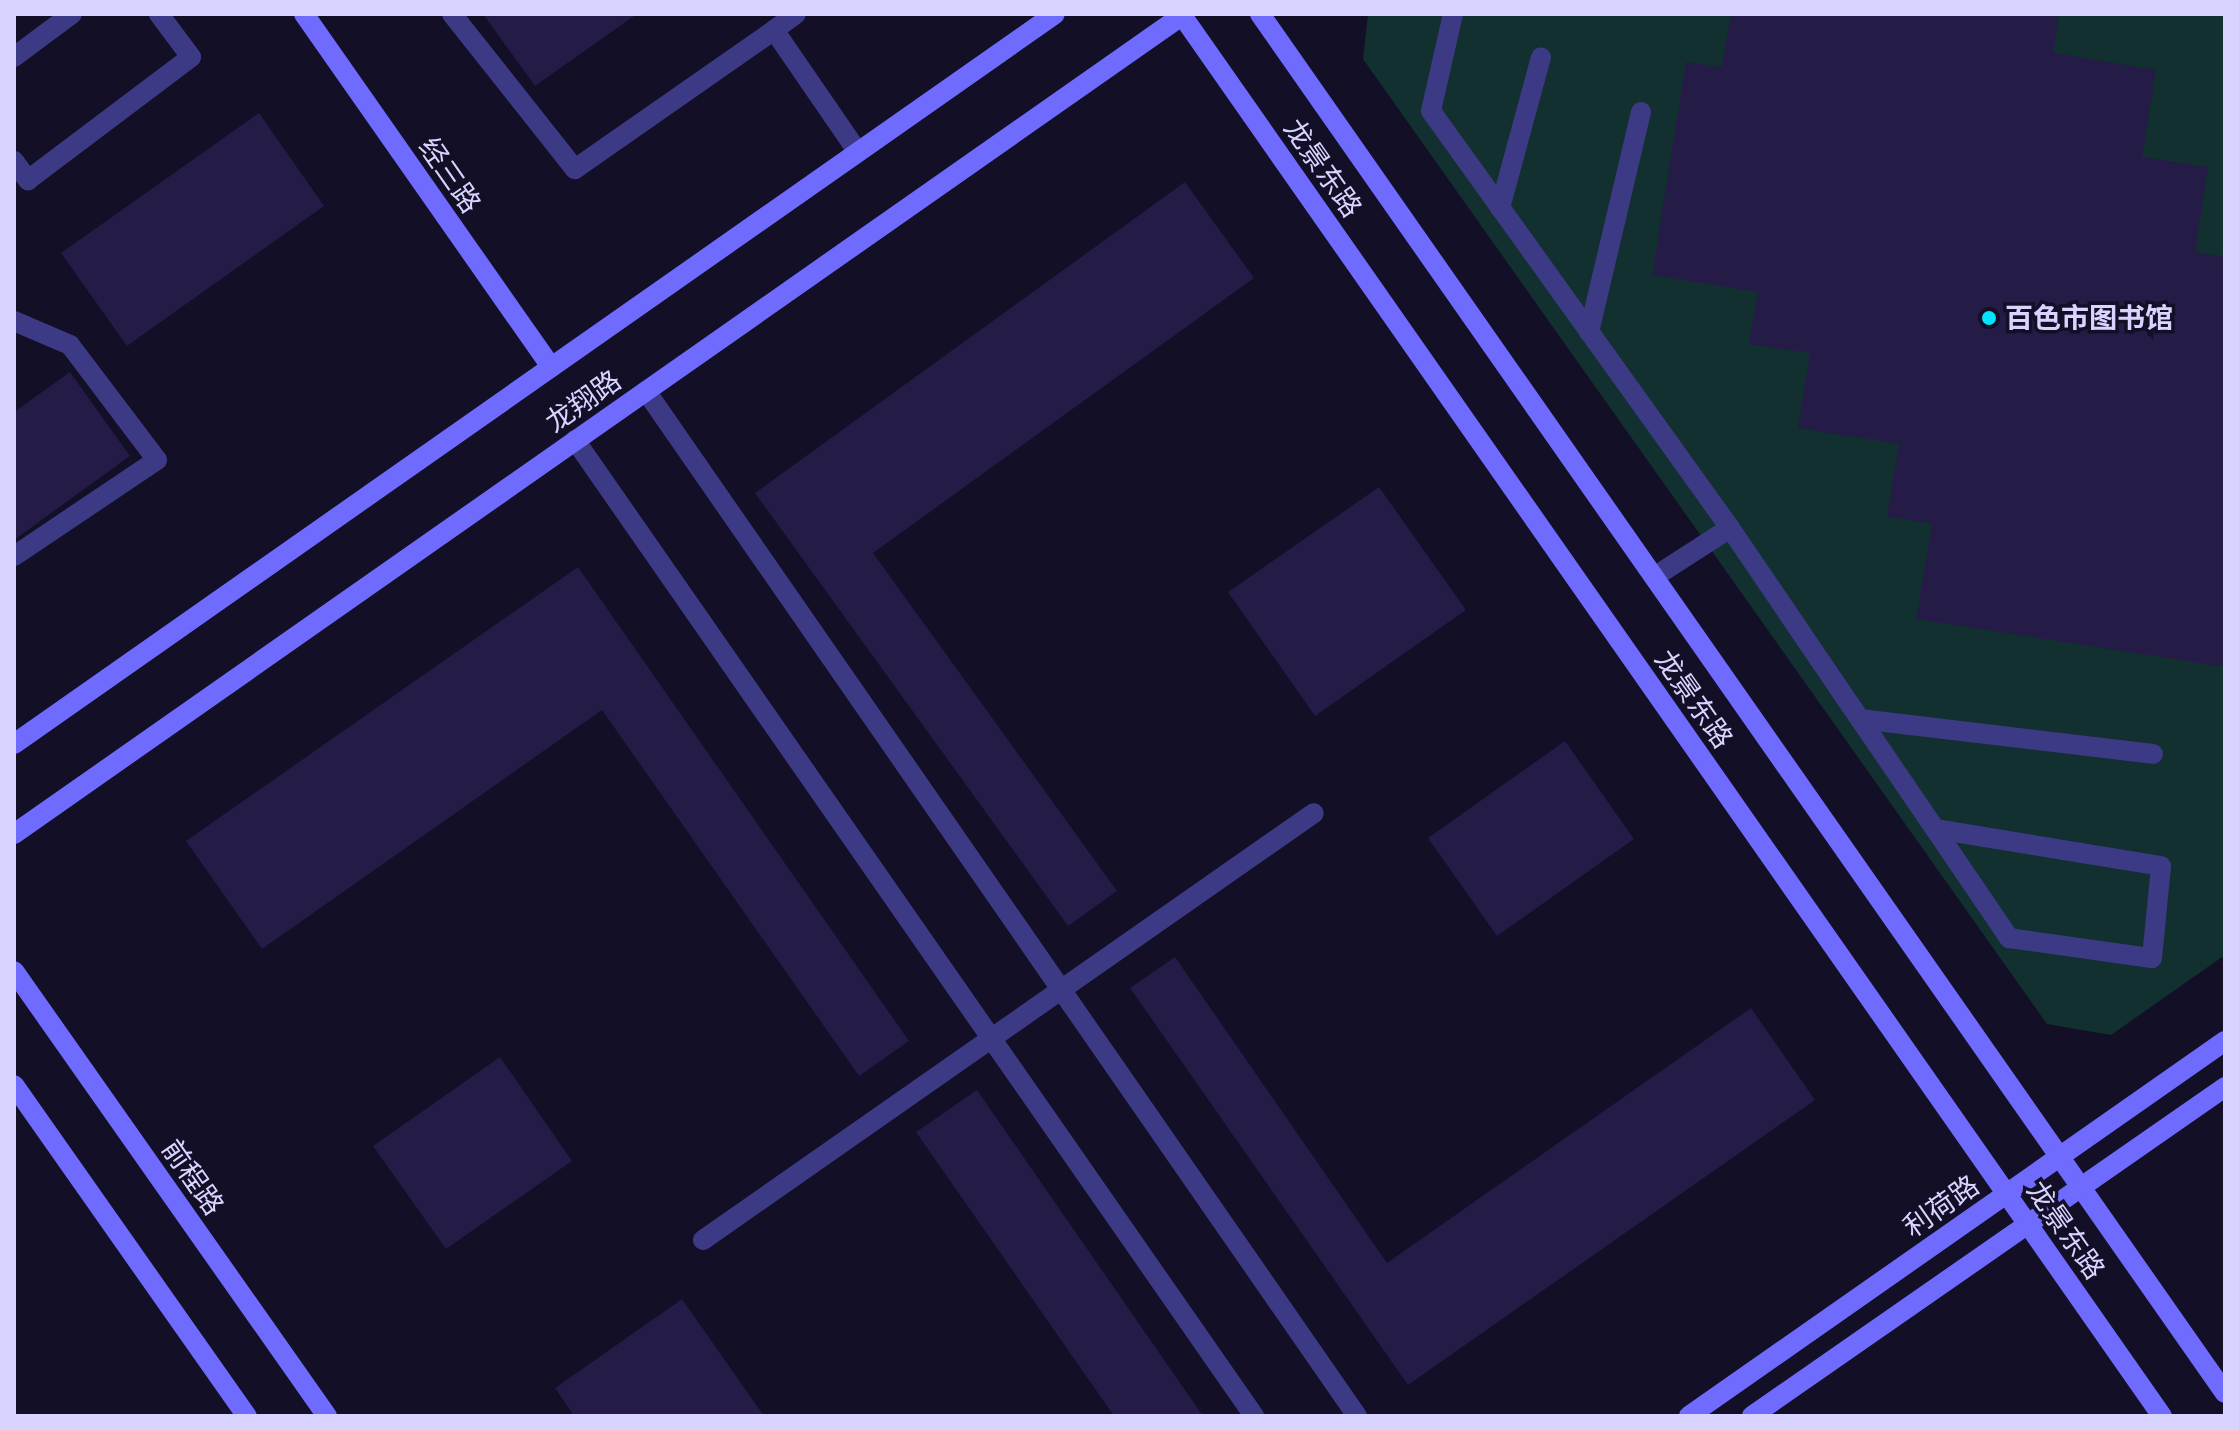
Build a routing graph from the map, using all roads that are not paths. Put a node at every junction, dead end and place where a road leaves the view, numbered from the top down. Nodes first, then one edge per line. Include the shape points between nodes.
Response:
1 (72, 14) edge
2 (159, 14) edge
3 (304, 14) edge
4 (452, 14) edge
5 (796, 14) edge
6 (1055, 14) edge
7 (1260, 14) edge
8 (1453, 14) edge
9 (1182, 15) edge
10 (774, 30) junction
11 (14, 57) edge
12 (1541, 57) dead end
13 (1641, 112) dead end
14 (858, 152) junction
15 (14, 161) edge
16 (1500, 208) junction
17 (14, 321) edge
18 (1589, 332) junction
19 (551, 367) junction
20 (646, 391) junction
21 (575, 440) junction
22 (1730, 528) junction
23 (14, 556) edge
24 (1654, 577) junction
25 (1860, 719) junction
26 (14, 744) edge
27 (2153, 754) dead end
28 (1314, 813) dead end
29 (1935, 829) junction
30 (14, 834) edge
31 (14, 971) edge
32 (1062, 990) junction
33 (991, 1039) junction
34 (2225, 1041) edge
35 (14, 1085) edge
36 (2225, 1087) edge
37 (2060, 1156) junction
38 (2081, 1187) junction
39 (2007, 1194) junction
40 (2028, 1224) junction
41 (703, 1240) dead end
42 (2225, 1393) edge
43 (247, 1416) edge
44 (327, 1416) edge
45 (1254, 1416) edge
46 (1357, 1416) edge
47 (1689, 1416) edge
48 (1752, 1416) edge
49 (2162, 1416) edge

1 - 11 lane
2 - 15 lane via 191,57 28,180
3 - 19 main road, 经三路
4 - 10 lane via 575,169
5 - 10 lane
6 - 14 main road, 龙翔路
7 - 24 main road, 龙景东路
8 - 16 lane via 1431,111
9 - 20 main road, 龙翔路
9 - 39 main road, 龙景东路
10 - 14 lane
12 - 16 lane
13 - 18 lane
14 - 19 main road, 龙翔路
16 - 18 lane
17 - 23 lane via 70,345 157,460
18 - 22 lane
19 - 26 main road, 龙翔路
20 - 21 main road, 龙翔路
20 - 32 lane
21 - 30 main road, 龙翔路
21 - 33 lane
22 - 24 lane
22 - 25 lane
24 - 37 main road, 龙景东路
25 - 27 lane
25 - 29 lane
28 - 32 lane
29 - 29 lane via 2009,938 2152,958 2161,866
31 - 44 main road, 前程路
32 - 33 lane
32 - 46 lane
33 - 41 lane
33 - 45 lane
34 - 37 main road, 利荷路
35 - 43 main road
36 - 38 main road
37 - 38 main road, 龙景东路
37 - 39 main road, 利荷路
38 - 40 main road
38 - 42 main road, 龙景东路
39 - 40 main road, 龙景东路
39 - 47 main road, 利荷路
40 - 48 main road
40 - 49 main road, 龙景东路

